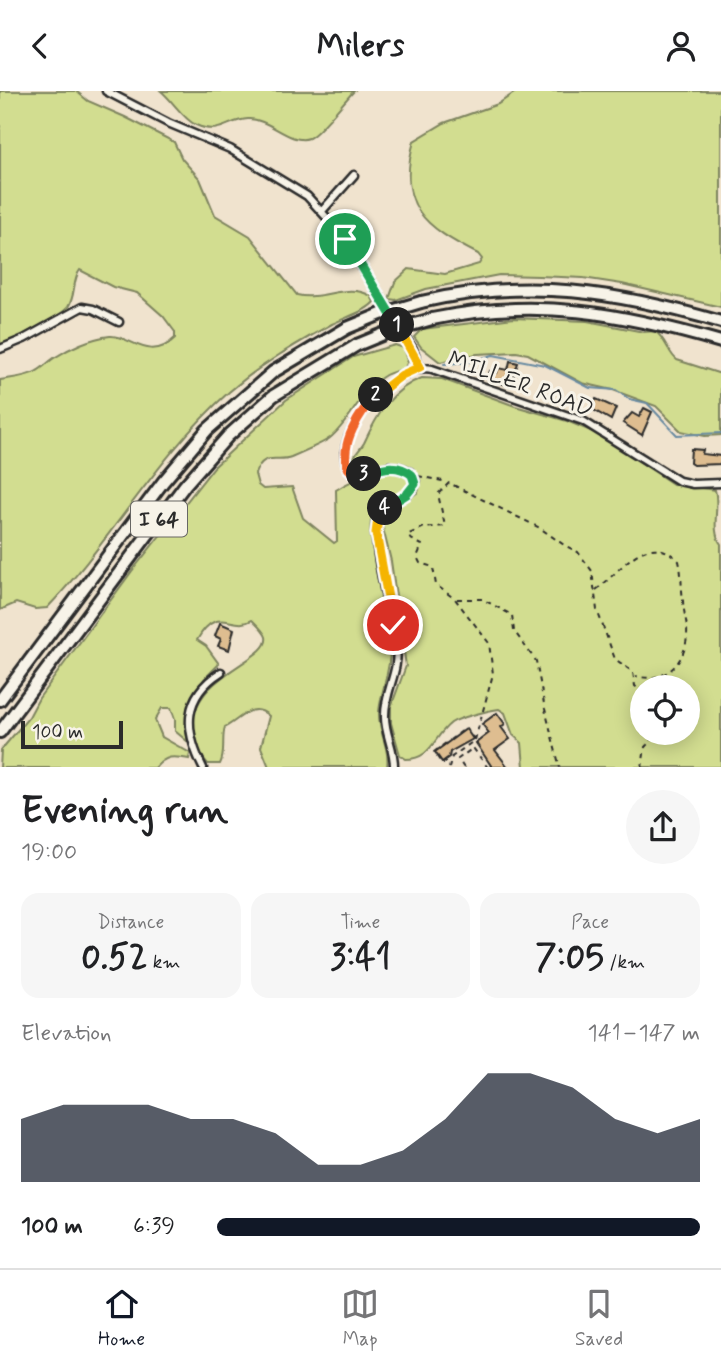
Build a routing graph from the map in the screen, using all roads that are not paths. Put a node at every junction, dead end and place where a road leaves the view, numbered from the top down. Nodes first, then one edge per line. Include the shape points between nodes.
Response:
1 (106, 91) edge
2 (354, 176) dead end
3 (322, 211) junction
4 (119, 322) dead end
5 (721, 322) edge
6 (721, 342) edge
7 (0, 349) edge
8 (420, 367) junction
9 (721, 483) edge
10 (221, 672) dead end
11 (0, 700) edge
12 (0, 732) edge
13 (203, 767) edge
14 (394, 767) edge

1 - 3 street via 230,149 307,196
2 - 3 street
3 - 8 street via 345,239
4 - 7 street via 82,307
5 - 11 highway, I 64, bridge via 636,300 566,289 491,290 421,302 347,328 273,372 207,430
6 - 12 highway, I 64, bridge via 645,321 576,309 503,308 432,319 357,345 273,396 228,436 177,496
8 - 9 street, MILLER ROAD via 583,421 679,481
8 - 14 street via 371,400 352,432 345,456 354,474 396,467 410,472 415,482 411,491 384,508 376,524 396,648 397,663 385,711
10 - 13 street via 201,690 189,719 191,741

